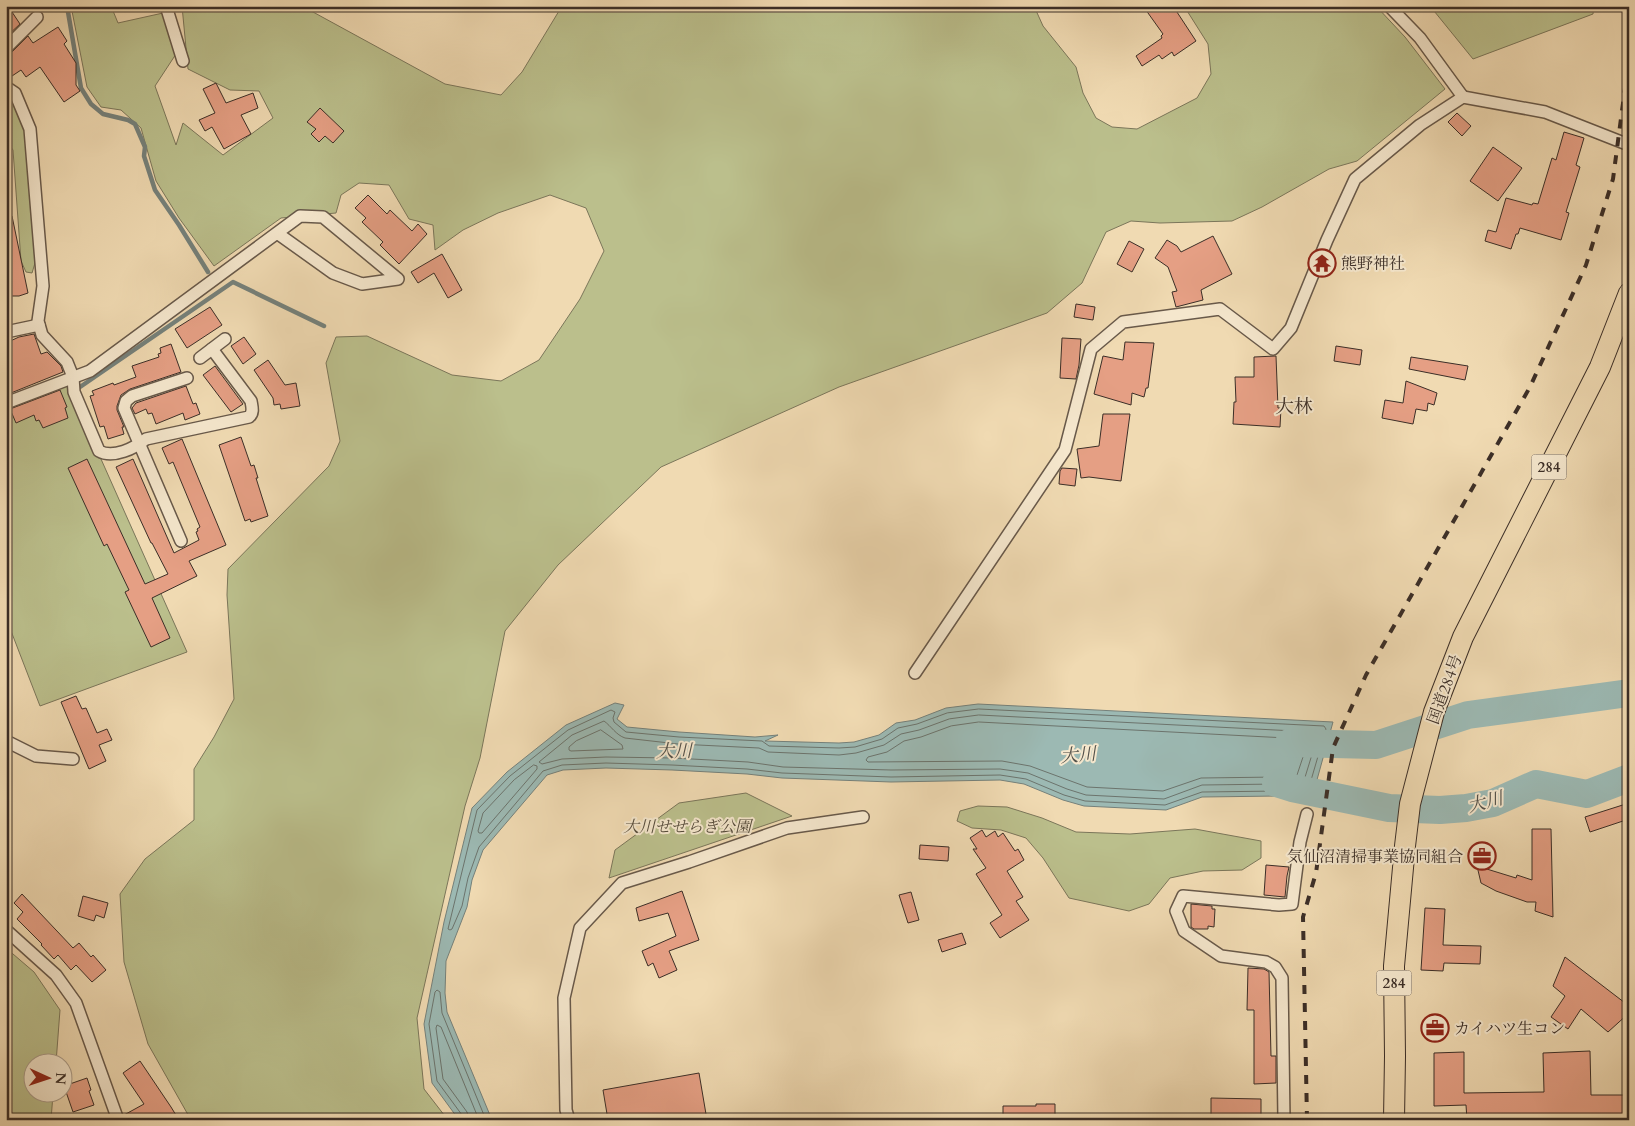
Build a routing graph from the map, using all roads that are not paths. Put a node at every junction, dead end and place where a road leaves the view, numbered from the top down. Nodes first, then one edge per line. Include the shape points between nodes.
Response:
1 (166, 6) edge
2 (1389, 6) edge
3 (37, 16) dead end
4 (6, 48) edge
5 (184, 61) dead end
6 (6, 87) edge
7 (1462, 97) junction
8 (1629, 145) edge
9 (277, 233) junction
10 (1629, 294) edge
11 (39, 325) junction
12 (6, 332) edge
13 (225, 338) dead end
14 (212, 349) junction
15 (200, 358) dead end
16 (73, 377) junction
17 (187, 378) dead end
18 (6, 403) edge
19 (139, 444) junction
20 (181, 541) dead end
21 (915, 672) dead end
22 (6, 741) edge
23 (73, 759) dead end
24 (1307, 814) dead end
25 (863, 817) dead end
26 (6, 930) edge
27 (118, 1120) edge
28 (570, 1120) edge
29 (1284, 1120) edge
30 (1394, 1120) edge

1 - 5 street
2 - 7 street via 1420,38
3 - 4 street
6 - 11 street via 15,93 30,129 43,286
7 - 8 street via 1545,112
7 - 21 street via 1420,125 1355,179 1292,328 1273,349 1220,309 1123,322 1090,349 1065,450
9 - 9 street via 300,216 323,217 398,279 362,284 332,273
9 - 16 street via 90,371
10 - 30 highway, 国道284号 / 284 via 1600,368 1463,636 1434,712 1410,804 1405,846 1394,966
11 - 12 street
11 - 16 street via 42,335 67,362
13 - 14 street
14 - 15 street
14 - 19 street via 251,401 252,415 146,439
16 - 18 street
16 - 19 street via 74,392 99,451 112,455
17 - 19 street via 132,396 126,401 124,408
19 - 20 street
22 - 23 street via 36,756
24 - 29 street via 1292,904 1279,906 1183,896 1176,911 1184,931 1221,956 1266,962 1282,978
25 - 28 street via 787,828 622,883 580,928 564,998 566,1110
26 - 27 street via 56,975 76,1003

